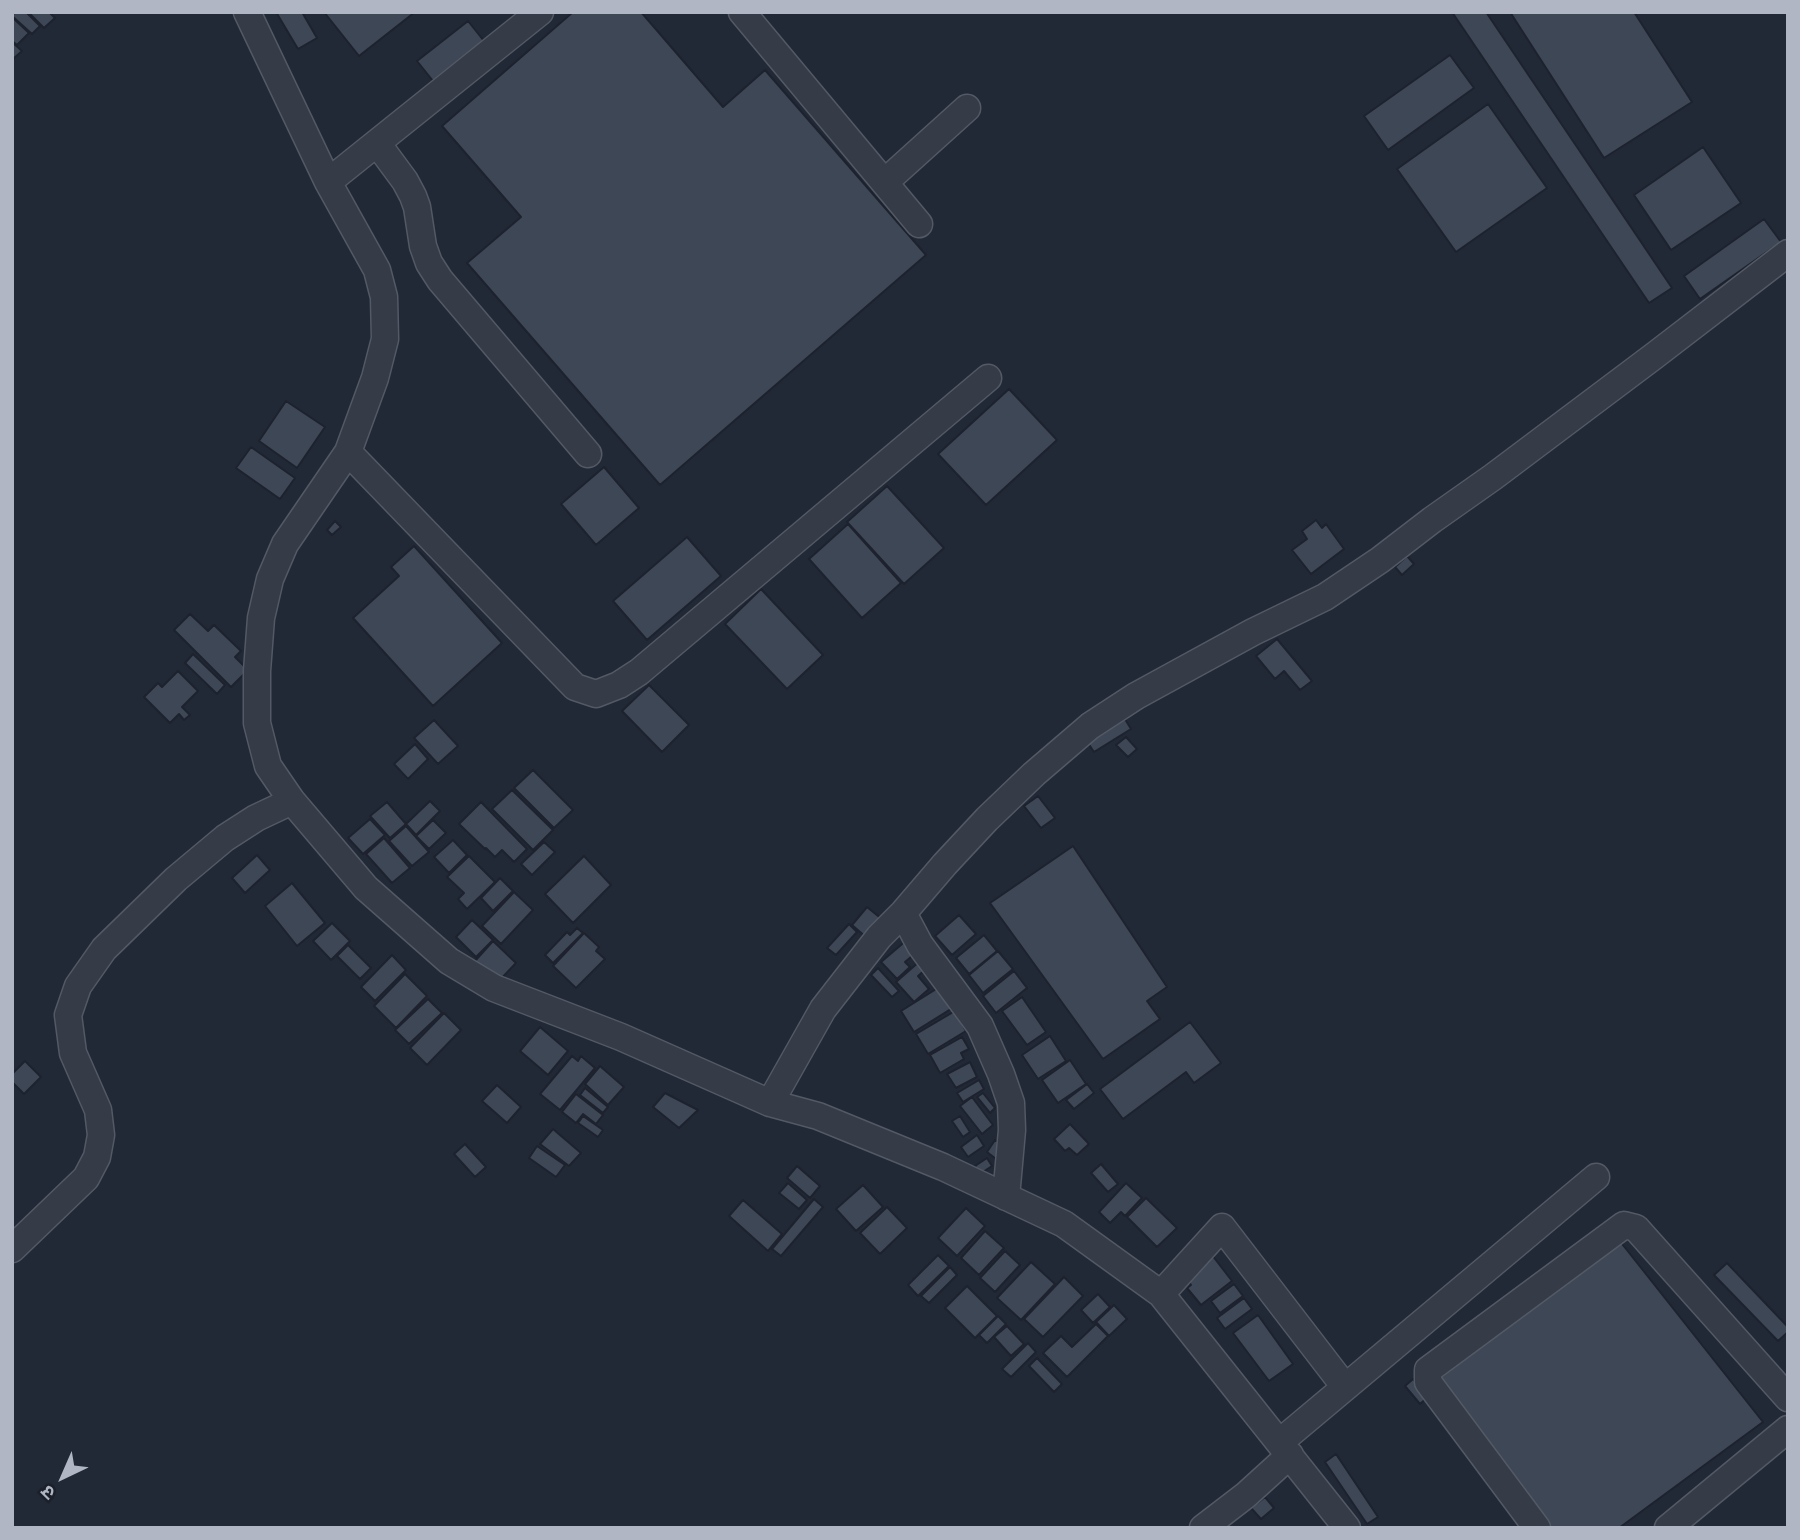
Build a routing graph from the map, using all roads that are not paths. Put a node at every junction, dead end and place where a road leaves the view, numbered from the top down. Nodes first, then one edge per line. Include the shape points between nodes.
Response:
1 (247, 12) edge
2 (540, 12) edge
3 (742, 12) edge
4 (967, 108) dead end
5 (377, 143) junction
6 (328, 183) junction
7 (885, 183) junction
8 (919, 224) dead end
9 (1788, 253) edge
10 (988, 378) dead end
11 (348, 452) junction
12 (588, 454) dead end
13 (292, 802) junction
14 (903, 913) junction
15 (770, 1103) junction
16 (1596, 1177) dead end
17 (1006, 1197) junction
18 (12, 1249) edge
19 (1161, 1294) junction
20 (1345, 1387) junction
21 (1788, 1398) edge
22 (1788, 1429) edge
23 (1285, 1448) junction
24 (1210, 1526) edge
25 (1347, 1528) edge
26 (1538, 1528) edge
27 (1668, 1528) edge

1 - 6 street
2 - 5 street
3 - 7 street
4 - 7 street
5 - 6 street
5 - 12 street via 413,196 423,246 440,280
6 - 11 street via 377,270 384,297 385,339 376,378
7 - 8 street
9 - 14 street via 1380,560 1325,597 1136,696 1090,726 987,820
10 - 11 street via 639,671 596,694 575,687
11 - 13 street via 285,544 261,618 257,723 268,766
13 - 15 street via 366,888 449,961 494,988 621,1037
13 - 18 street via 225,838 176,879 104,949 78,986 68,1015 73,1053 98,1110 101,1135 97,1157 86,1178
14 - 15 street via 823,1009
14 - 17 street via 979,1026 1001,1074 1011,1102
15 - 17 street via 818,1116
16 - 20 street
17 - 19 street via 1065,1224
19 - 20 street via 1222,1227
19 - 23 street
20 - 23 street
21 - 26 street via 1636,1228 1624,1225 1428,1370 1428,1382
22 - 27 street
23 - 24 street via 1246,1495
23 - 25 street

